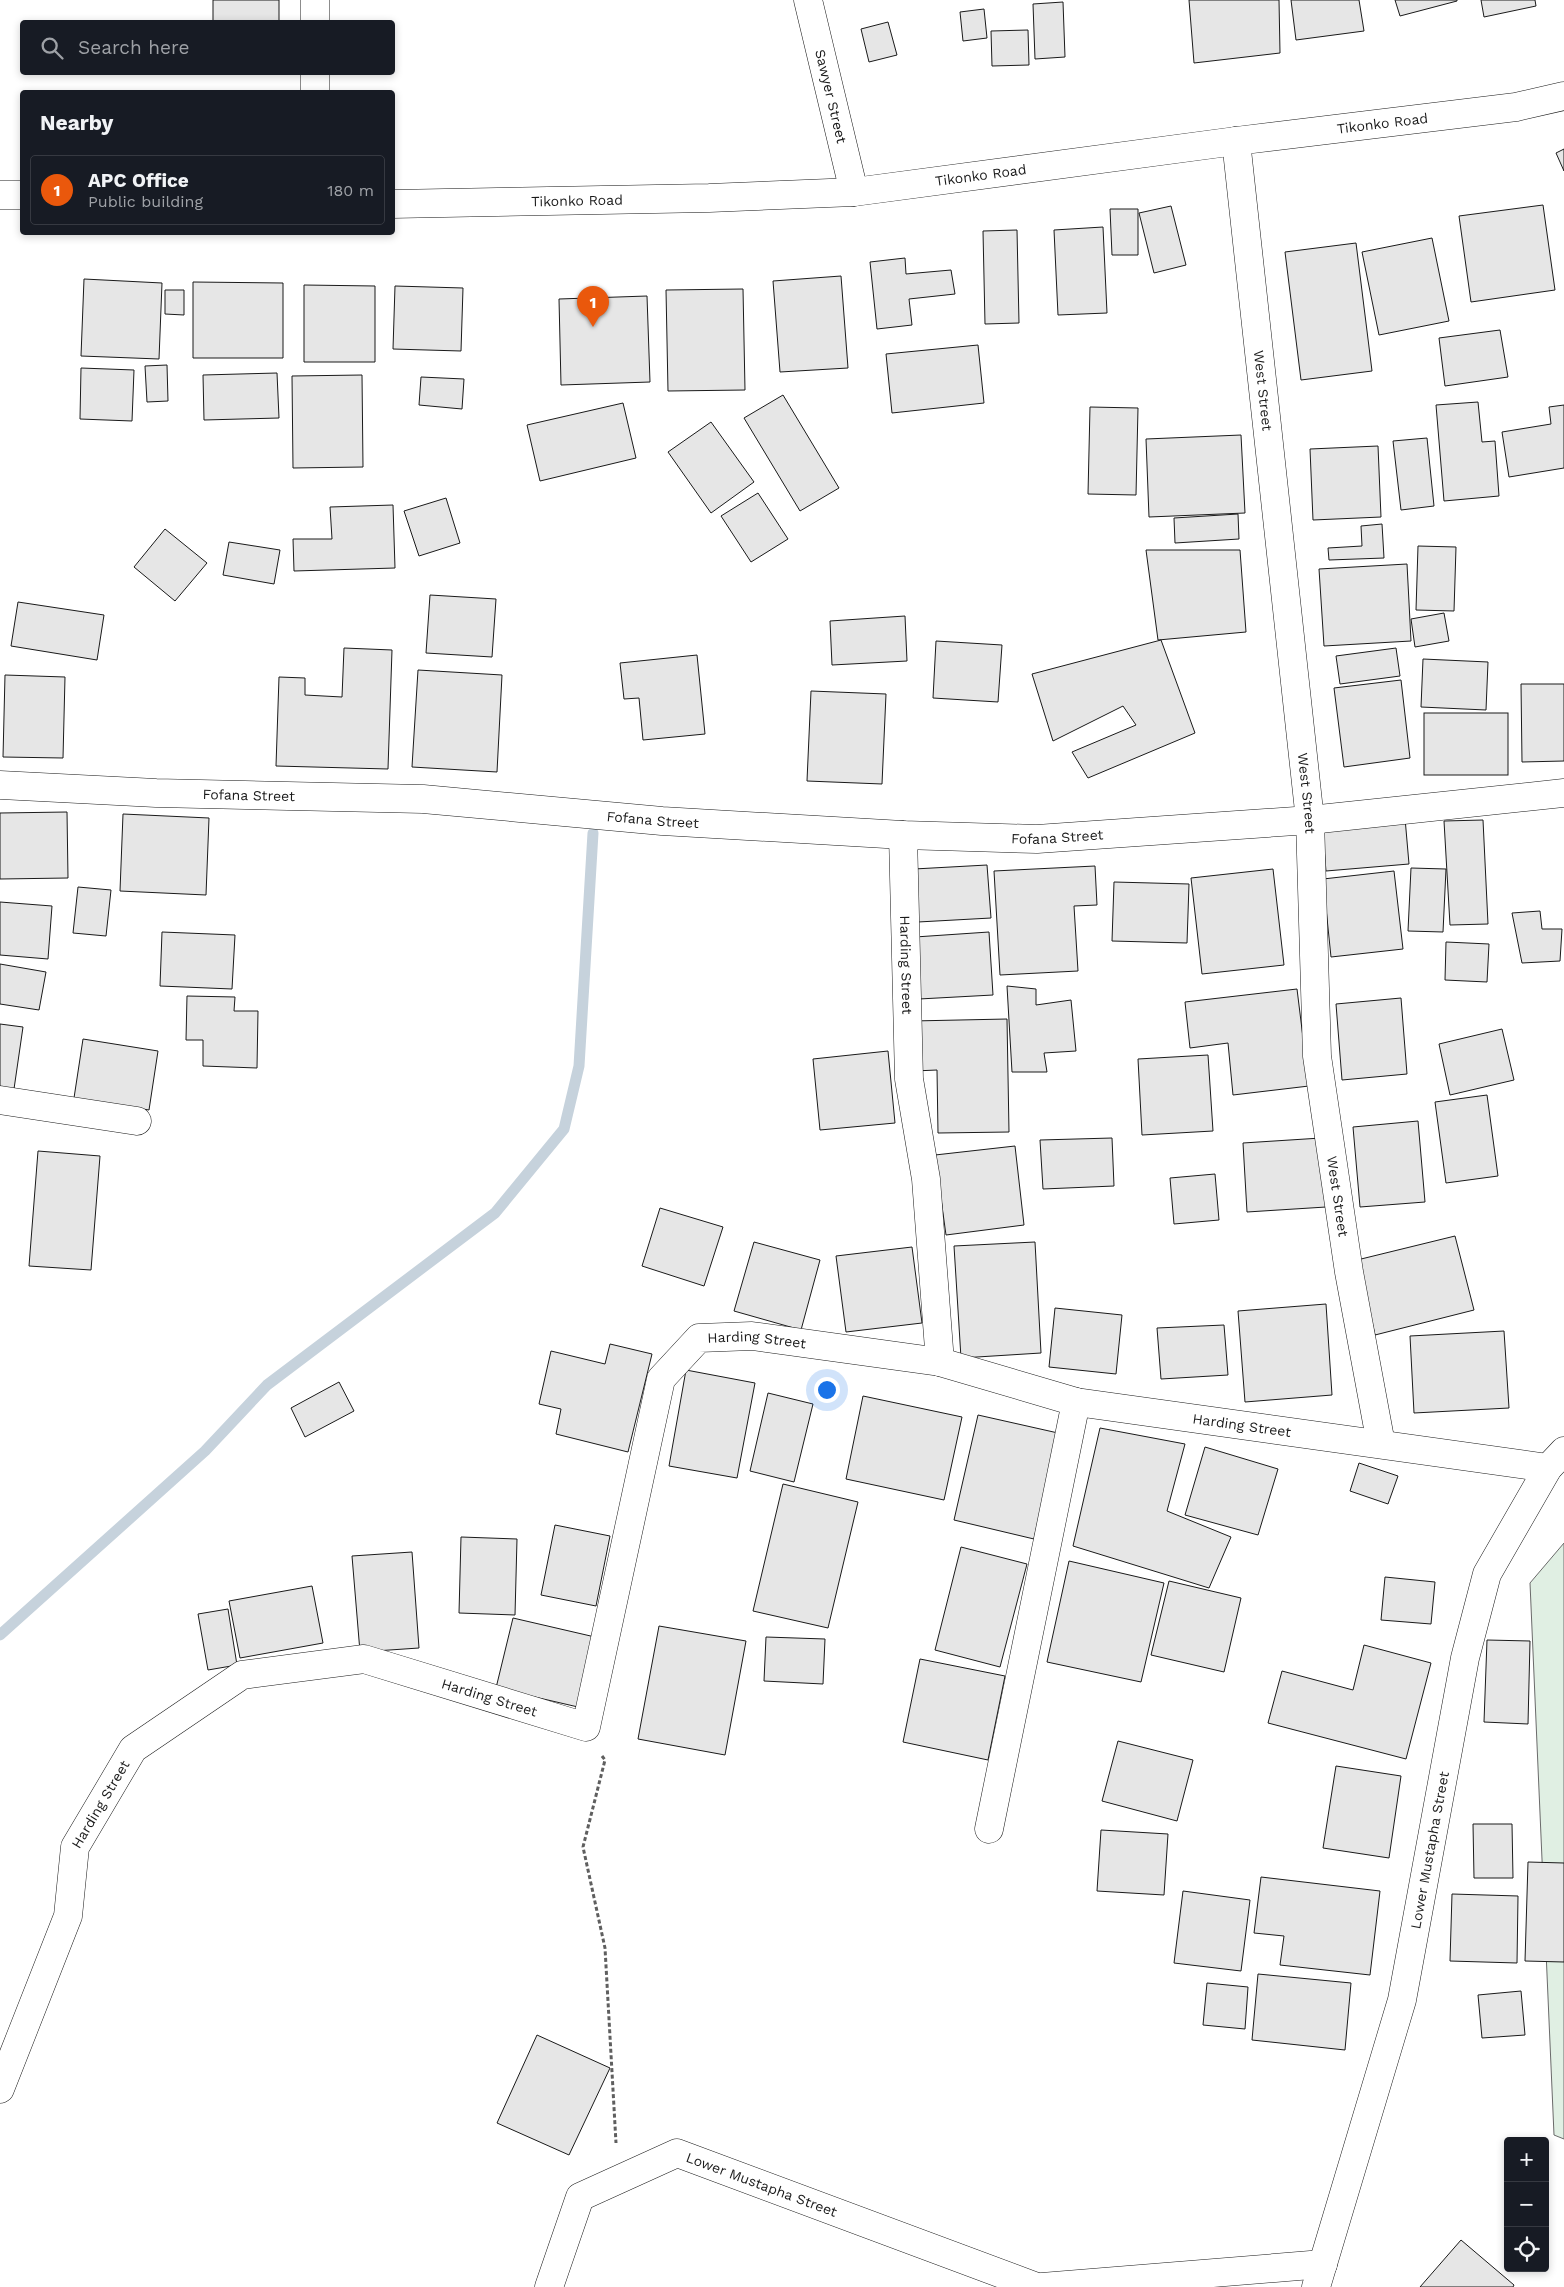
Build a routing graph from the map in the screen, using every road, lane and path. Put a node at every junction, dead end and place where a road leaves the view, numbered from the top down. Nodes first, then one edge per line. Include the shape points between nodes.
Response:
1 (315, 0) edge
2 (808, 0) edge
3 (315, 20) edge
4 (315, 75) edge
5 (315, 90) edge
6 (1564, 96) edge
7 (1236, 141) junction
8 (854, 192) junction
9 (0, 195) edge
10 (20, 196) edge
11 (395, 204) edge
12 (0, 785) edge
13 (1564, 793) edge
14 (1308, 820) junction
15 (903, 835) junction
16 (0, 1100) edge
17 (138, 1121) dead end
18 (940, 1362) junction
19 (1076, 1402) junction
20 (1381, 1444) junction
21 (1556, 1459) edge
22 (586, 1727) junction
23 (989, 1830) dead end
24 (0, 2089) edge
25 (628, 2175) junction
26 (1319, 2275) edge
27 (549, 2287) edge
28 (1037, 2287) edge
29 (1042, 2287) edge

1 - 3 street
2 - 8 street, Sawyer Street
4 - 5 street
6 - 7 street, Tikonko Road via 1516,107
7 - 8 street, Tikonko Road
7 - 14 street, West Street
8 - 11 street, Tikonko Road
9 - 10 street
12 - 15 street, Fofana Street via 156,794 423,799 662,821
13 - 14 street, Fofana Street
14 - 15 street, Fofana Street via 1038,838
14 - 20 street, West Street via 1318,1056 1349,1272
15 - 18 street, Harding Street via 908,1079 926,1180
16 - 17 street
18 - 19 street, Harding Street
18 - 22 street, Harding Street via 752,1336 700,1338 661,1379
19 - 20 street, Harding Street
19 - 23 street
20 - 21 street, Harding Street
21 - 26 street, Lower Mustapha Street via 1487,1574 1465,1658 1402,2000
22 - 24 street, Harding Street via 364,1659 242,1675 133,1749 75,1847 68,1916
22 - 25 path via 605,1760 583,1847 605,1948 617,2159
25 - 27 street, Lower Mustapha Street via 580,2196
25 - 28 street, Lower Mustapha Street via 677,2153
26 - 29 street, Lower Mustapha Street

